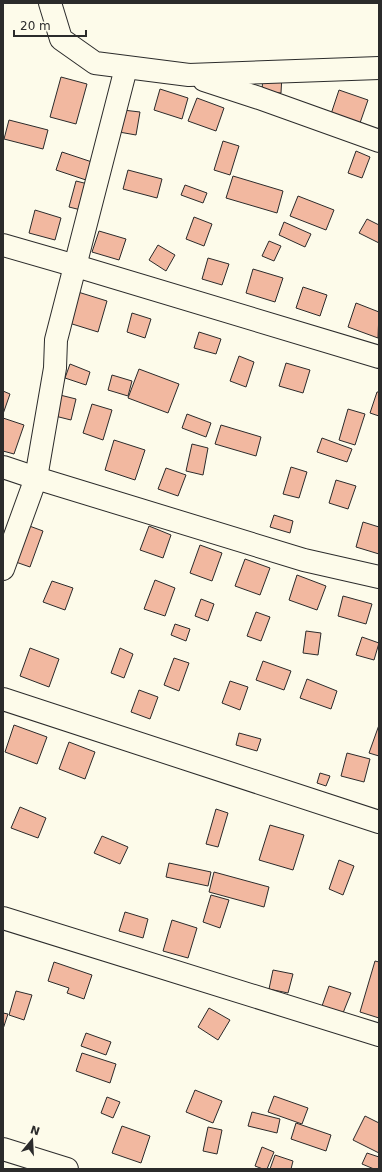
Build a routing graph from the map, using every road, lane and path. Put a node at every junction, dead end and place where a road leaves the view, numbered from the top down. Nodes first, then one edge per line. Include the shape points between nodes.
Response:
1 (50, 3) edge
2 (126, 68) junction
3 (379, 68) edge
4 (189, 75) junction
5 (379, 141) edge
6 (3, 245) edge
7 (76, 266) junction
8 (379, 358) edge
9 (3, 467) edge
10 (36, 478) junction
11 (3, 569) edge
12 (379, 577) edge
13 (3, 699) edge
14 (379, 822) edge
15 (3, 918) edge
16 (379, 1035) edge
17 (3, 1148) edge
18 (67, 1169) edge

1 - 2 street via 61,39 95,63
2 - 4 street
2 - 7 street
3 - 4 street
4 - 5 street
6 - 7 street
7 - 8 street
7 - 10 street via 56,340 55,368
9 - 10 street
10 - 11 street
10 - 12 street via 304,560
13 - 14 street
15 - 16 street
17 - 18 street

